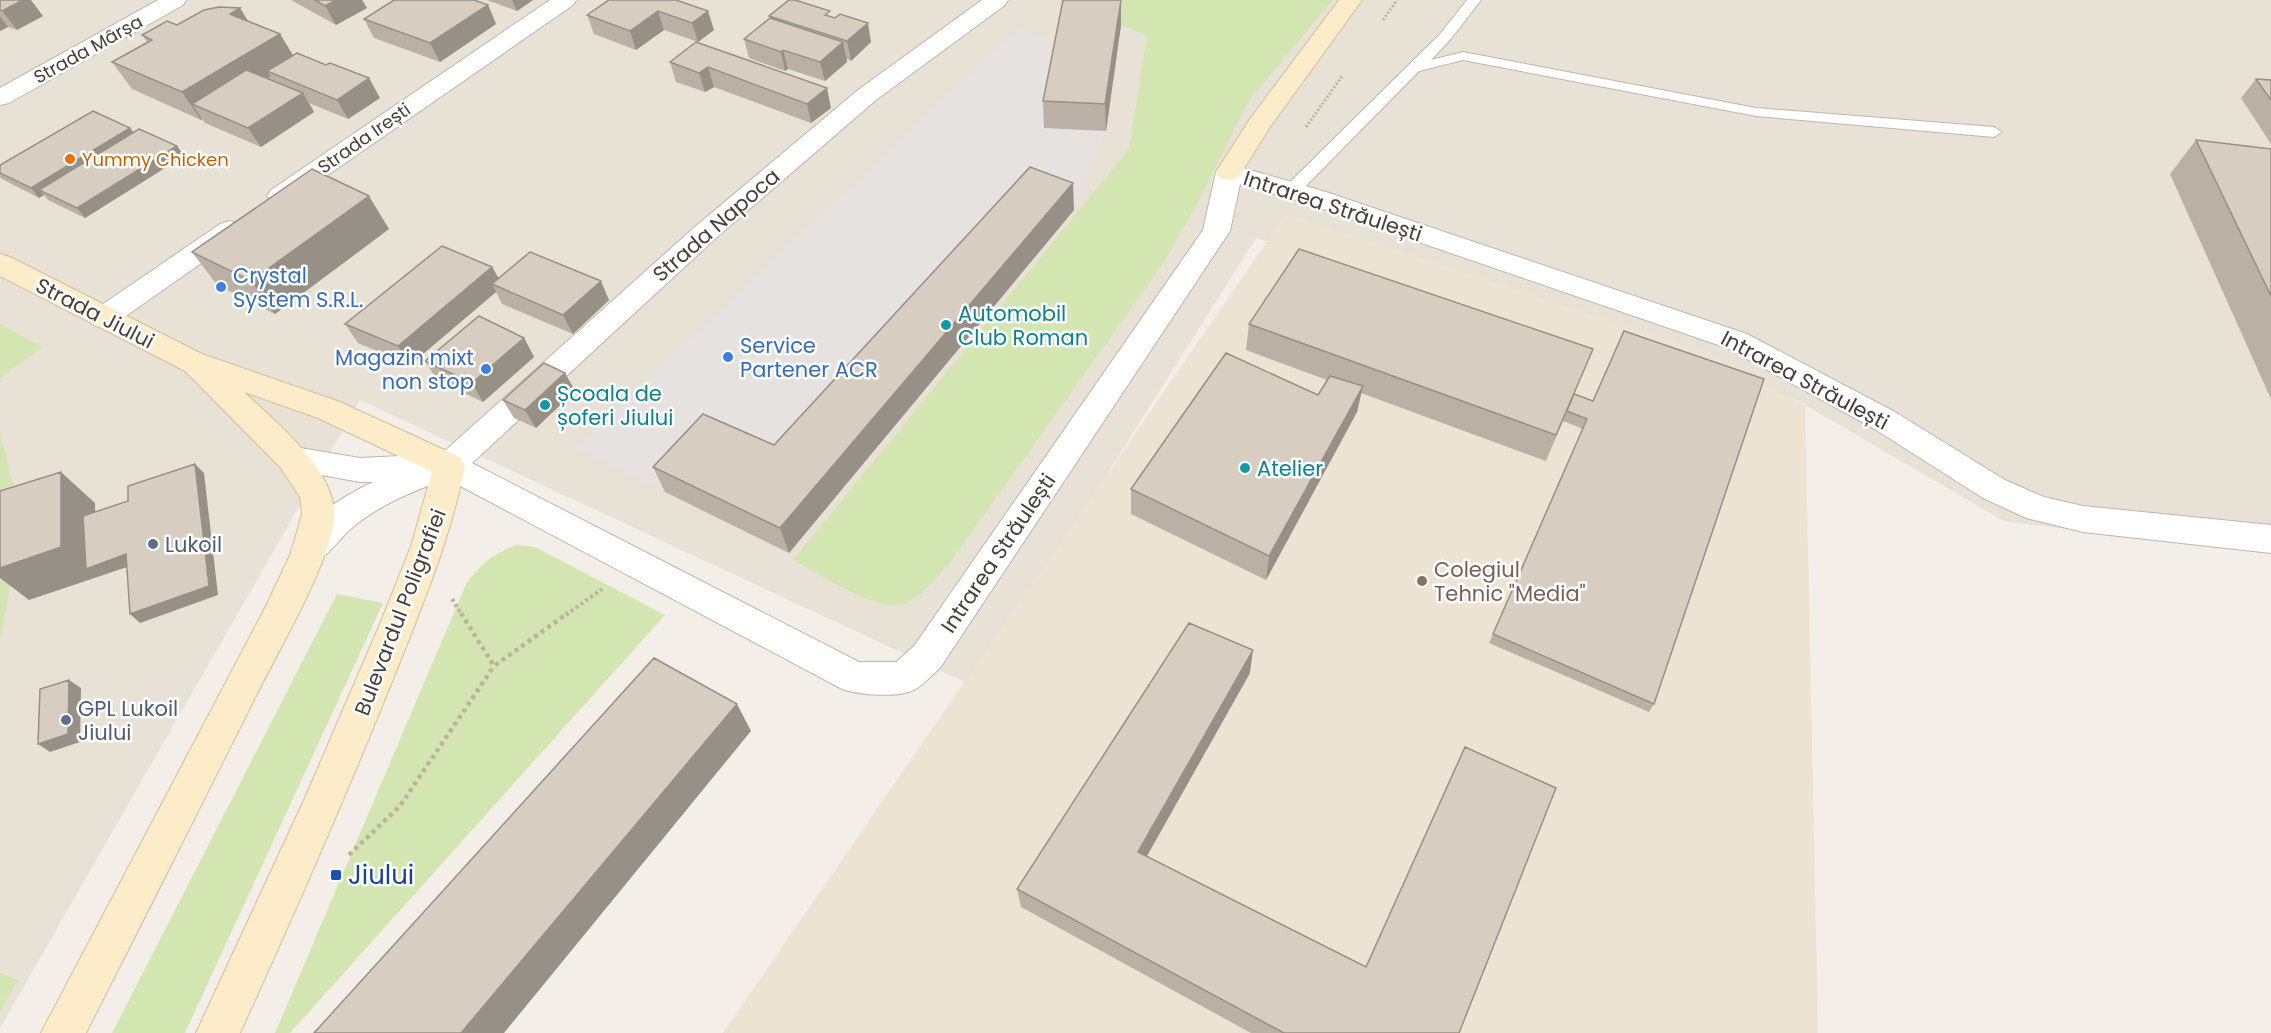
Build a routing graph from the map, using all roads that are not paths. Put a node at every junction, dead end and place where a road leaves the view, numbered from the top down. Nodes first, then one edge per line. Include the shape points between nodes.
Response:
1 (175, 0) edge
2 (566, 0) edge
3 (997, 0) edge
4 (1351, 0) edge
5 (1474, 0) edge
6 (1413, 68) junction
7 (0, 98) edge
8 (1994, 132) dead end
9 (1229, 172) junction
10 (1284, 189) junction
11 (0, 264) edge
12 (103, 318) junction
13 (191, 362) junction
14 (294, 459) junction
15 (449, 466) junction
16 (2271, 539) edge
17 (308, 550) junction
18 (63, 1033) edge
19 (218, 1033) edge

1 - 7 street, Strada Mârșa
2 - 12 street, Strada Irești
3 - 15 street, Strada Napoca via 867,95 706,232
4 - 9 main road via 1259,124
5 - 6 lane via 1445,37
6 - 8 lane via 1463,56 1756,112
6 - 10 lane
9 - 10 street, Intrarea Străulești
9 - 15 street, Intrarea Străulești via 1216,231 927,657 903,678 855,678
10 - 16 street, Intrarea Străulești via 1737,340 1884,420 1994,489 2038,509 2083,519
11 - 12 main road, Strada Jiului
12 - 13 main road, Strada Jiului
13 - 14 main road
13 - 15 main road via 329,410
14 - 15 street via 360,470
14 - 17 main road via 313,485 319,511
15 - 17 street via 372,497 339,519
15 - 19 main road, Bulevardul Poligrafiei via 442,502 410,593 294,871
17 - 18 main road via 273,627

